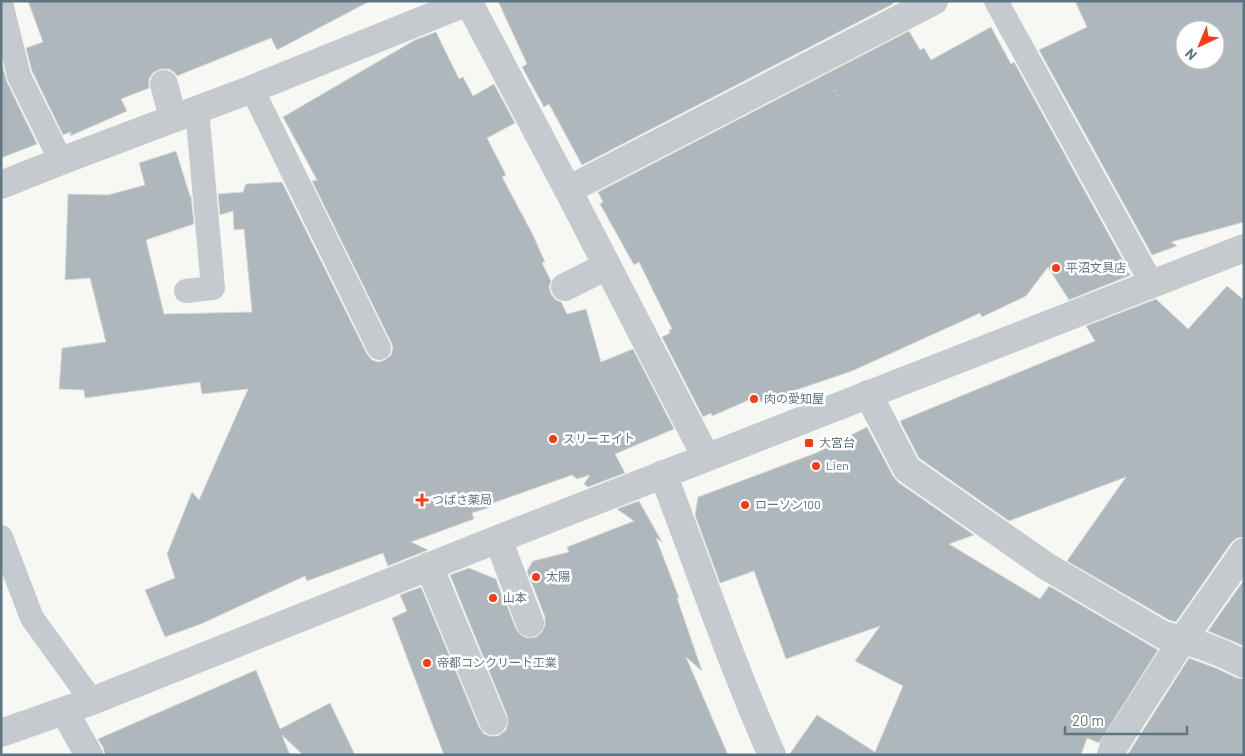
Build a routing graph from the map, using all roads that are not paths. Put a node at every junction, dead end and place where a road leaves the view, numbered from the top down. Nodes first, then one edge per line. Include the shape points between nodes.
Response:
1 (996, 1) edge
2 (468, 2) edge
3 (928, 2) edge
4 (1, 3) edge
5 (164, 84) dead end
6 (252, 90) junction
7 (185, 114) junction
8 (61, 161) junction
9 (1, 185) edge
10 (568, 190) junction
11 (1238, 257) edge
12 (606, 266) junction
13 (1152, 284) junction
14 (564, 287) dead end
15 (186, 292) dead end
16 (379, 348) dead end
17 (868, 394) junction
18 (706, 458) junction
19 (663, 474) junction
20 (1, 537) edge
21 (498, 539) junction
22 (1244, 552) edge
23 (429, 566) junction
24 (530, 623) dead end
25 (1183, 639) junction
26 (1244, 664) edge
27 (92, 701) junction
28 (64, 712) junction
29 (493, 721) dead end
30 (1, 733) edge
31 (89, 755) edge
32 (772, 755) edge
33 (1111, 755) edge

1 - 13 lane
2 - 6 street
2 - 10 street
3 - 10 street
4 - 8 lane via 19,76
5 - 7 street
6 - 7 street
6 - 16 lane
7 - 8 street
7 - 15 lane via 213,288
8 - 9 street
10 - 12 street
11 - 13 street
12 - 14 street
12 - 18 street
13 - 17 street
17 - 18 street
17 - 25 street via 907,469 1046,566 1163,635
18 - 19 street
19 - 21 street
19 - 32 street
20 - 27 lane via 32,618
21 - 23 street
21 - 24 street
22 - 25 street
23 - 27 street
23 - 29 street
25 - 26 street
25 - 33 street
27 - 28 street
28 - 30 street
28 - 31 street

